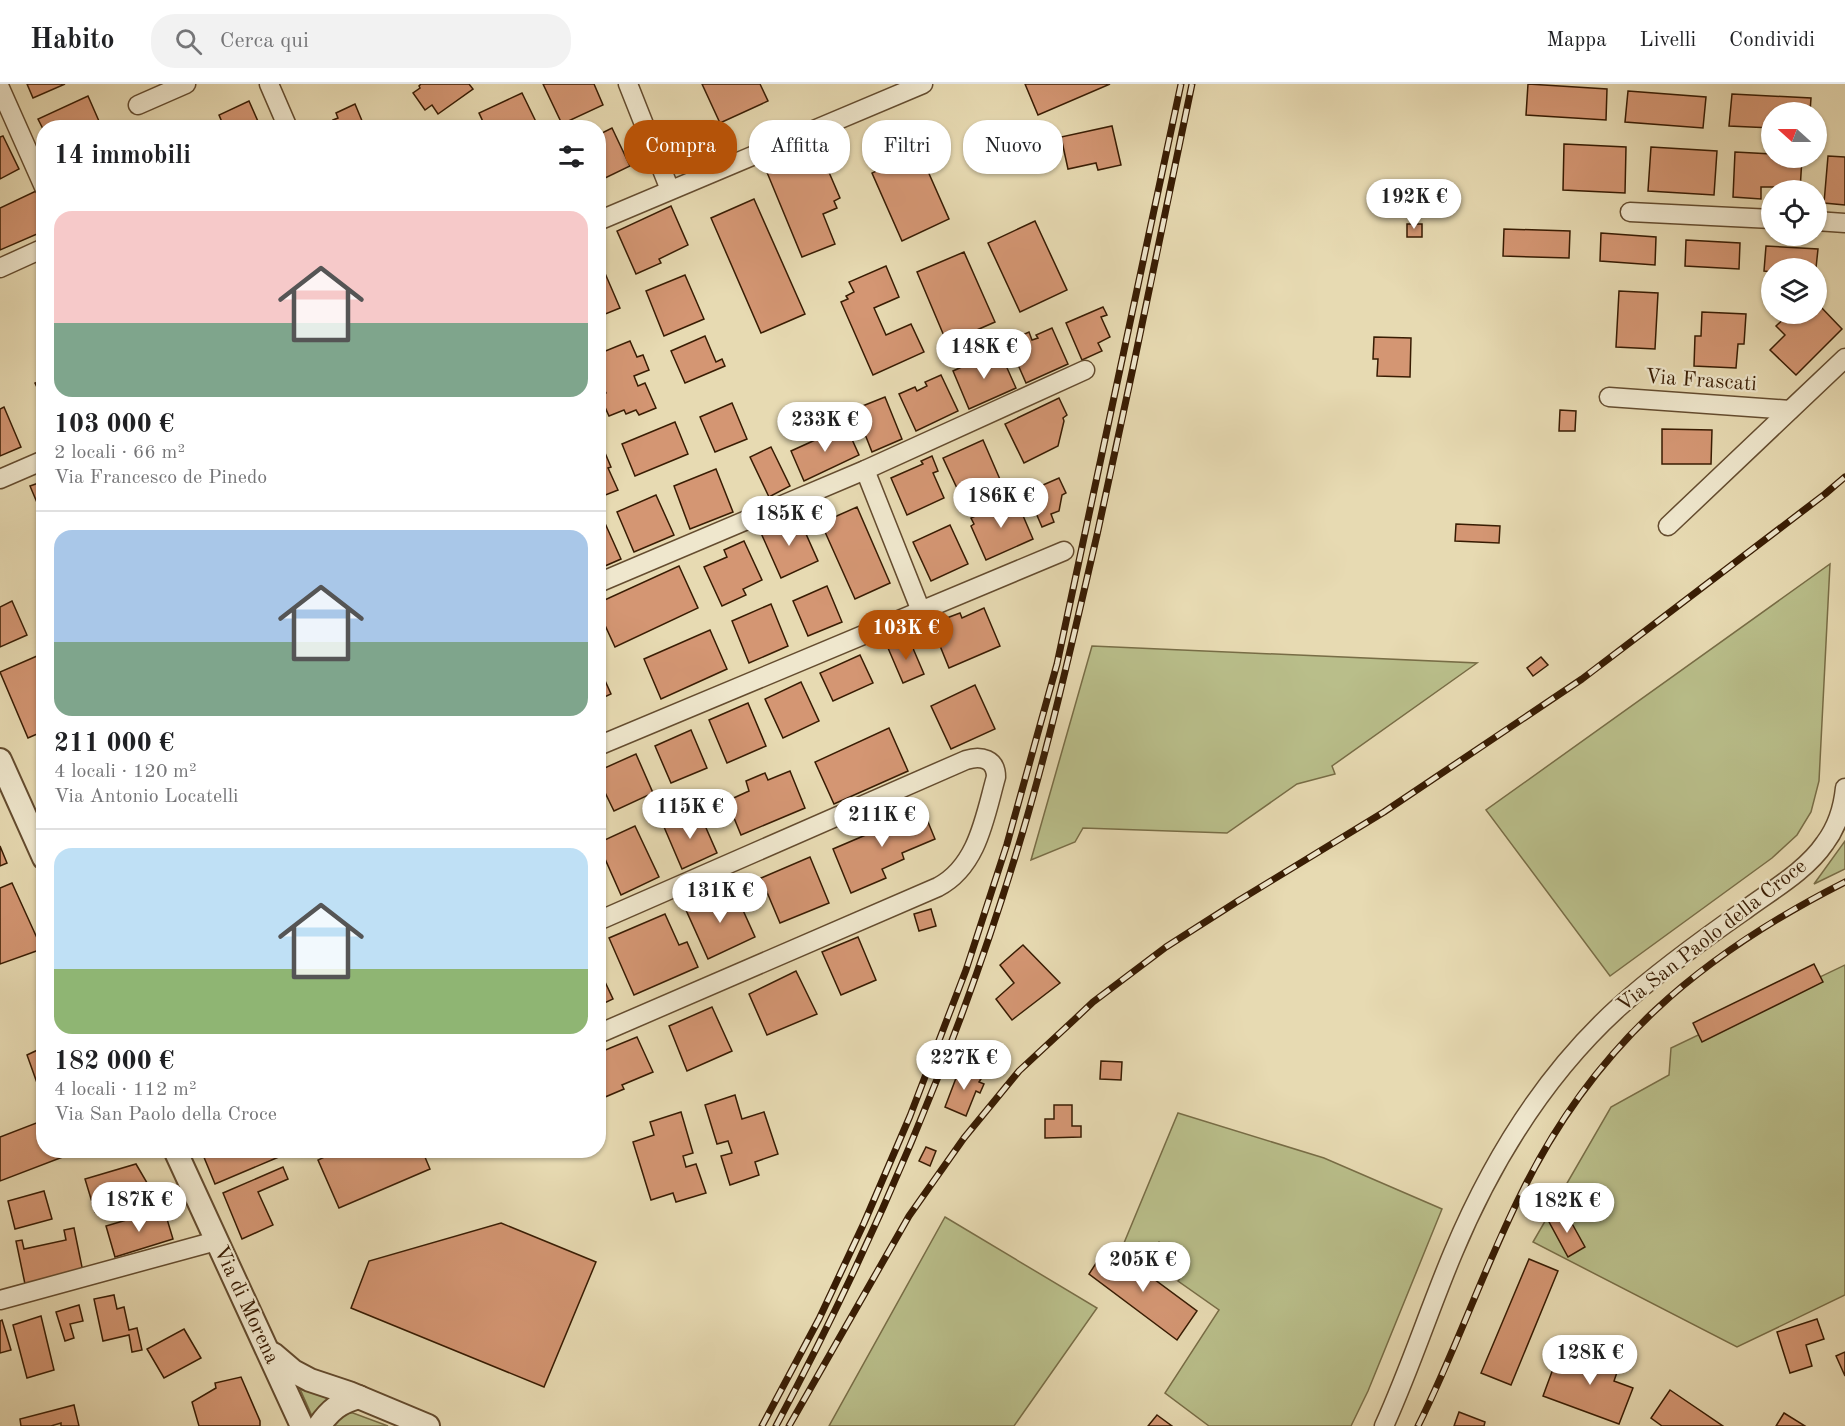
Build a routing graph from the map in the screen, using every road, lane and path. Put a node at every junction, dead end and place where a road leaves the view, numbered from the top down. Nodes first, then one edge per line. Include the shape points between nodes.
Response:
1 (186, 84) edge
2 (269, 84) edge
3 (628, 84) edge
4 (922, 84) edge
5 (0, 88) edge
6 (138, 105) dead end
7 (285, 120) edge
8 (36, 169) edge
9 (670, 190) junction
10 (1630, 212) dead end
11 (606, 218) edge
12 (1761, 218) edge
13 (1827, 222) edge
14 (1845, 223) edge
15 (36, 252) edge
16 (0, 268) edge
17 (1845, 358) edge
18 (1085, 370) dead end
19 (1609, 397) dead end
20 (1790, 410) junction
21 (36, 463) edge
22 (865, 470) junction
23 (0, 478) edge
24 (1668, 526) dead end
25 (1064, 551) dead end
26 (606, 580) edge
27 (921, 611) junction
28 (606, 743) edge
29 (0, 760) edge
30 (1845, 788) edge
31 (36, 840) edge
32 (606, 918) edge
33 (606, 1031) edge
34 (179, 1158) edge
35 (216, 1240) junction
36 (0, 1300) edge
37 (267, 1349) junction
38 (359, 1397) junction
39 (302, 1426) edge
40 (319, 1426) edge
41 (428, 1426) edge
42 (1384, 1426) edge

1 - 6 street
2 - 7 street
3 - 9 street
4 - 9 street
5 - 8 street
9 - 11 street
10 - 12 street
13 - 14 street
15 - 16 street
17 - 20 street
18 - 22 street
19 - 20 street, Via Frascati
20 - 24 street
21 - 23 street
22 - 26 street
22 - 27 street
25 - 27 street
27 - 28 street
29 - 31 street
30 - 42 street, Via San Paolo della Croce via 1838,822 1819,851 1790,878 1645,984 1570,1056 1535,1101 1499,1157 1470,1214
32 - 33 street via 966,760 977,758 991,762 995,768 996,777 975,846 965,865 949,881
34 - 35 street, Via di Morena
35 - 36 street
35 - 37 street, Via di Morena
37 - 38 street via 302,1376
37 - 39 street, Via di Morena
38 - 40 street via 339,1404
38 - 41 street

